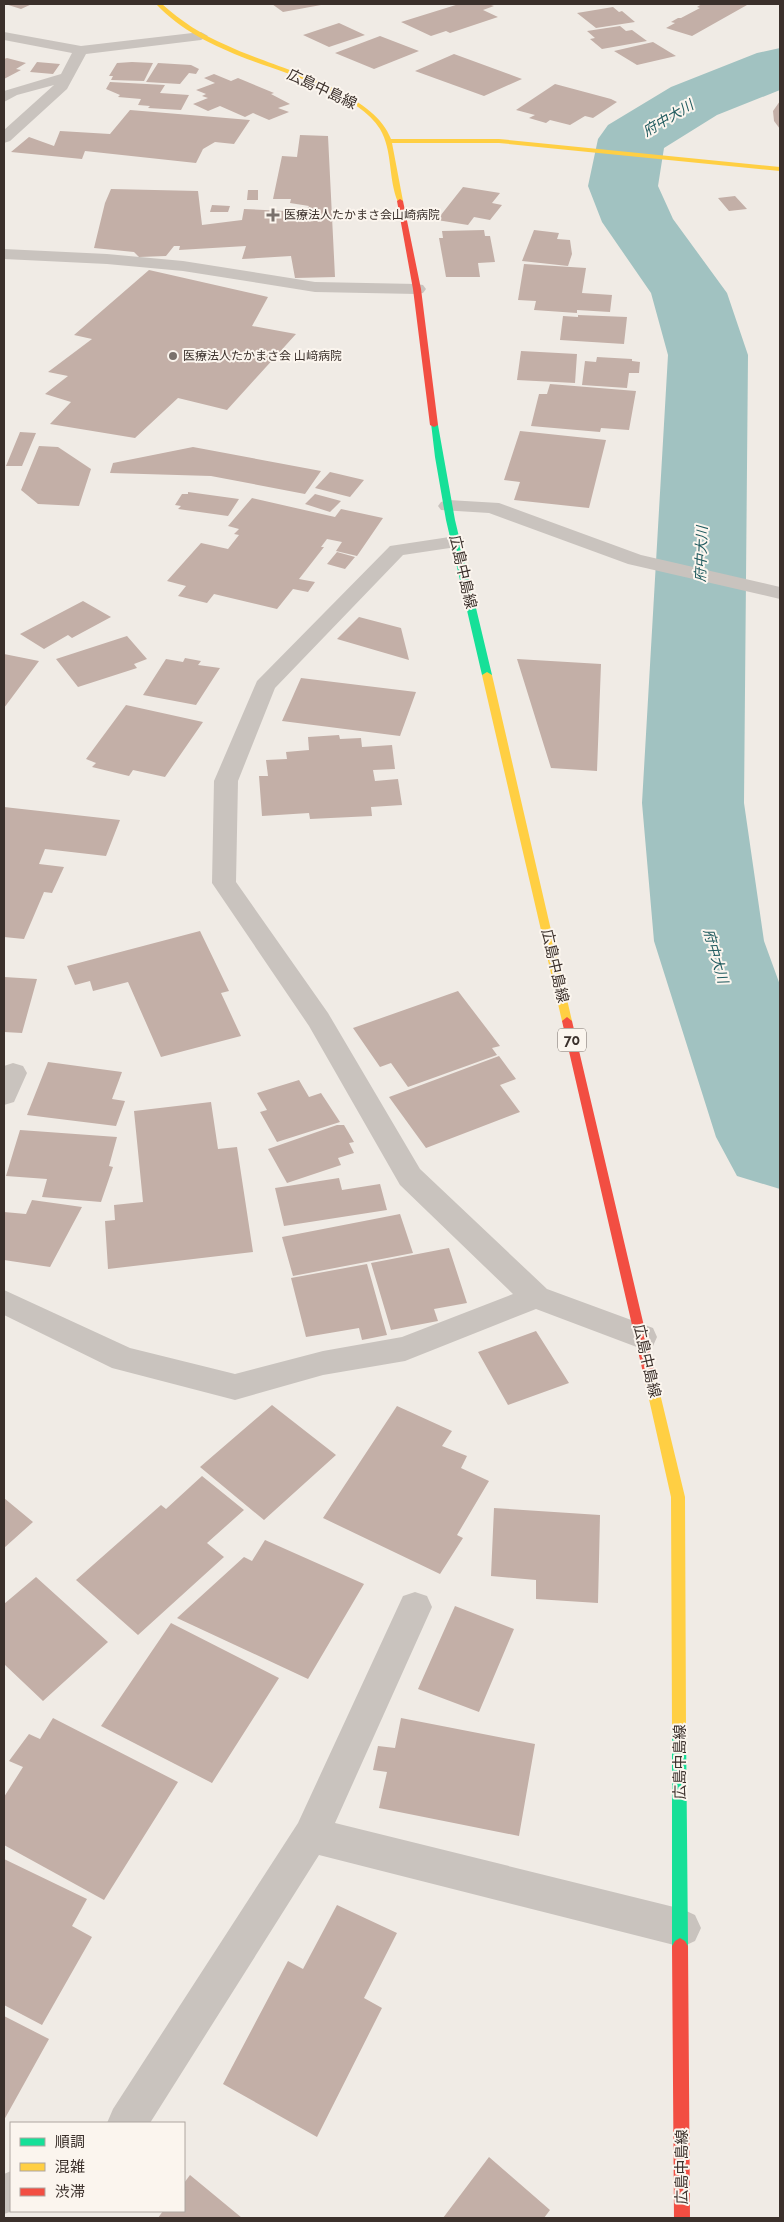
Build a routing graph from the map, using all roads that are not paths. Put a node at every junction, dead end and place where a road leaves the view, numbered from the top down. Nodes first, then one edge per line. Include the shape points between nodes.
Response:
1 (159, 4) edge
2 (4, 36) edge
3 (201, 36) junction
4 (81, 50) junction
5 (66, 77) junction
6 (4, 97) edge
7 (4, 138) edge
8 (388, 141) junction
9 (780, 169) edge
10 (4, 254) edge
11 (417, 289) junction
12 (448, 506) junction
13 (456, 542) junction
14 (780, 593) edge
15 (536, 1297) junction
16 (4, 1302) edge
17 (642, 1337) junction
18 (415, 1607) dead end
19 (312, 1835) junction
20 (682, 1928) junction
21 (128, 2122) edge
22 (682, 2218) edge

1 - 3 main road, 広島中島線 / 70
2 - 4 street
3 - 4 street
3 - 8 main road, 広島中島線 / 70 via 332,91 365,109 381,125
4 - 5 street
5 - 6 street
5 - 7 street via 62,86
8 - 9 main road via 471,140
8 - 11 main road, 広島中島線 / 70
10 - 11 street via 182,266 315,286
11 - 12 main road, 広島中島線 / 70 via 439,463
12 - 13 main road, 広島中島線 / 70
12 - 14 street via 492,507 635,560
13 - 15 street via 396,550 265,686 226,781 224,883 319,1020 410,1177
13 - 17 main road, 広島中島線 / 70
15 - 16 street via 405,1349 322,1363 234,1387 123,1359
15 - 17 street
17 - 20 main road, 広島中島線 / 70 via 678,1497
18 - 19 street
19 - 20 street
19 - 21 street
20 - 22 main road, 広島中島線 / 70

